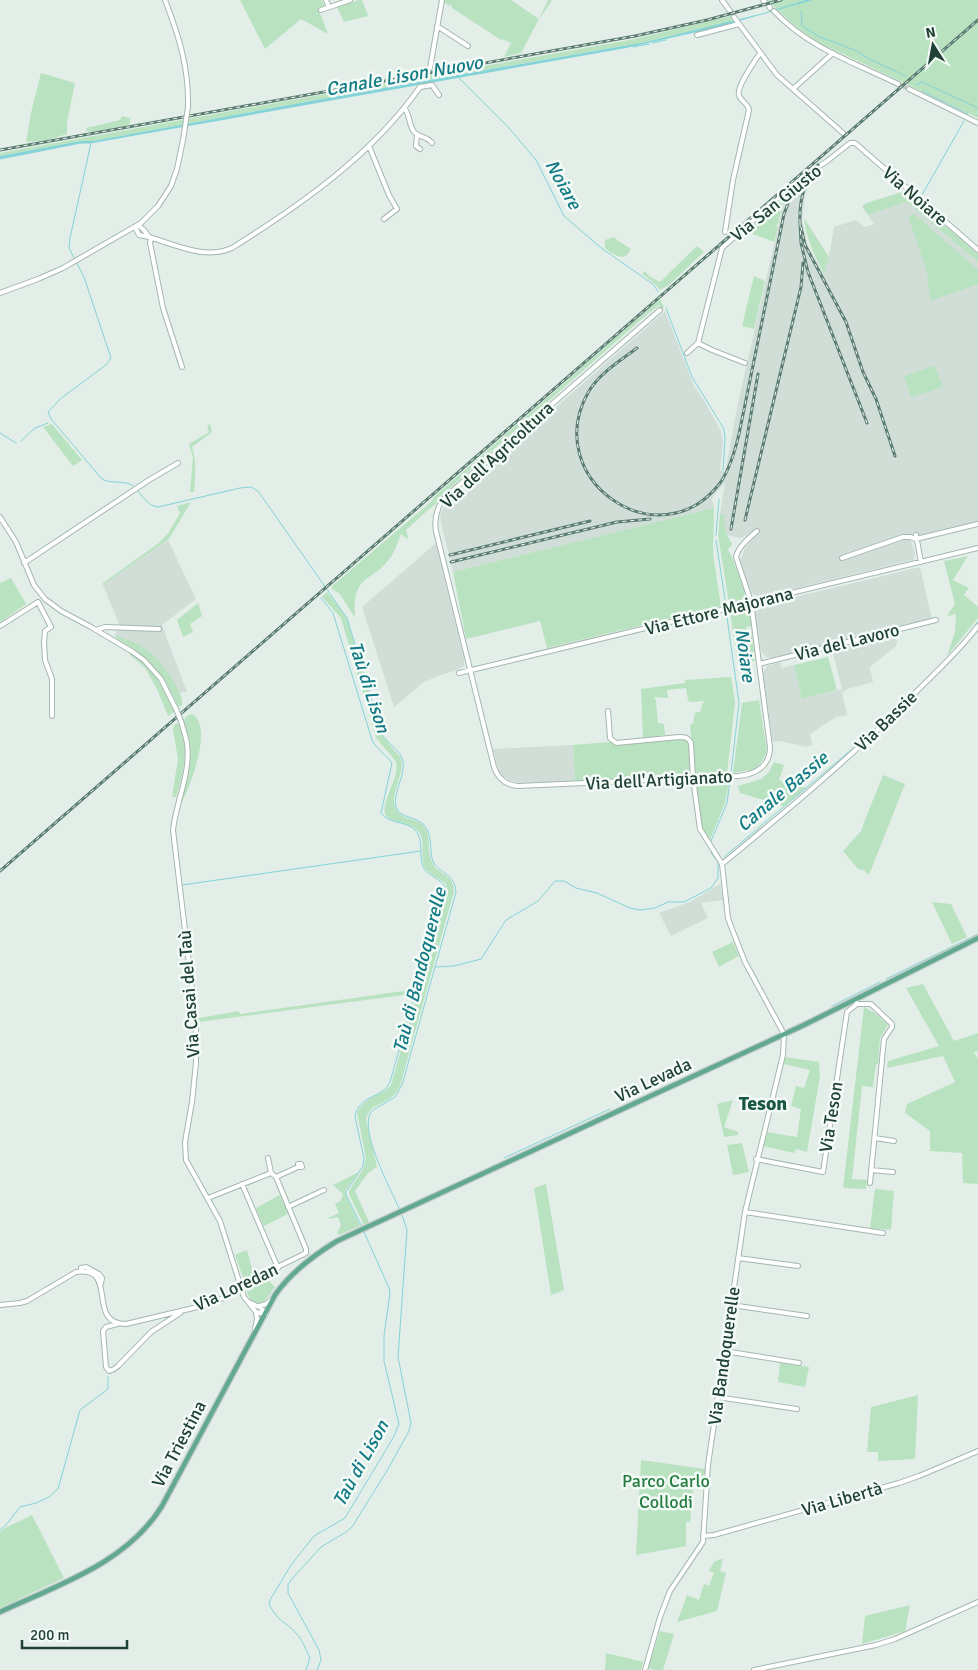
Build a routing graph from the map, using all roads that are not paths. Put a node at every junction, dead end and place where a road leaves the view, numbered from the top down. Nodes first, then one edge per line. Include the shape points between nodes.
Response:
1 (166, 0) edge
2 (326, 0) edge
3 (350, 0) edge
4 (442, 0) edge
5 (722, 0) edge
6 (330, 7) junction
7 (321, 10) dead end
8 (730, 11) dead end
9 (774, 12) dead end
10 (734, 16) dead end
11 (739, 23) junction
12 (437, 26) junction
13 (697, 35) dead end
14 (468, 46) dead end
15 (833, 52) junction
16 (760, 53) junction
17 (430, 68) dead end
18 (898, 84) tunnel mouth
19 (909, 89) tunnel mouth
20 (794, 90) junction
21 (438, 95) dead end
22 (404, 108) junction
23 (978, 123) edge
24 (843, 133) dead end
25 (417, 135) junction
26 (853, 142) joint
27 (432, 143) dead end
28 (369, 146) junction
29 (420, 149) dead end
30 (384, 219) dead end
31 (144, 220) junction
32 (136, 226) junction
33 (144, 230) junction
34 (725, 232) dead end
35 (123, 234) junction
36 (139, 235) junction
37 (150, 237) junction
38 (978, 250) edge
39 (0, 294) edge
40 (660, 310) dead end
41 (698, 343) junction
42 (687, 353) dead end
43 (744, 363) dead end
44 (182, 367) dead end
45 (178, 464) dead end
46 (0, 517) edge
47 (978, 524) edge
48 (757, 531) dead end
49 (916, 537) junction
50 (978, 548) edge
51 (842, 558) dead end
52 (921, 562) junction
53 (24, 563) junction
54 (44, 599) junction
55 (38, 602) junction
56 (751, 602) junction
57 (936, 620) dead end
58 (0, 626) edge
59 (978, 626) edge
60 (159, 629) dead end
61 (96, 630) junction
62 (758, 664) junction
63 (470, 671) junction
64 (459, 673) dead end
65 (608, 711) dead end
66 (52, 716) dead end
67 (693, 778) junction
68 (722, 864) junction
69 (978, 938) edge
70 (856, 1002) junction
71 (784, 1034) junction
72 (874, 1138) junction
73 (894, 1141) dead end
74 (268, 1158) dead end
75 (756, 1159) junction
76 (298, 1167) dead end
77 (871, 1170) junction
78 (272, 1172) junction
79 (893, 1172) dead end
80 (276, 1177) junction
81 (870, 1183) dead end
82 (242, 1184) junction
83 (324, 1190) dead end
84 (208, 1198) junction
85 (288, 1207) junction
86 (744, 1212) junction
87 (883, 1233) dead end
88 (338, 1242) joint
89 (738, 1258) junction
90 (798, 1266) dead end
91 (278, 1268) junction
92 (240, 1287) junction
93 (275, 1295) junction
94 (247, 1301) junction
95 (0, 1305) edge
96 (731, 1305) junction
97 (258, 1306) junction
98 (184, 1311) junction
99 (256, 1312) junction
100 (266, 1314) junction
101 (807, 1316) dead end
102 (118, 1324) junction
103 (253, 1337) junction
104 (724, 1351) junction
105 (799, 1363) dead end
106 (717, 1397) junction
107 (796, 1409) dead end
108 (978, 1451) edge
109 (703, 1536) junction
110 (978, 1602) edge
111 (0, 1612) edge
112 (645, 1670) edge
113 (754, 1670) edge

1 - 31 street, bridge via 186,67 188,107 171,186
2 - 6 street
3 - 6 street
4 - 12 street
5 - 8 street
6 - 7 street
9 - 15 street via 802,36
10 - 11 street
11 - 13 street
11 - 16 street
12 - 14 street
12 - 17 street
15 - 18 street
15 - 20 street
16 - 20 street
16 - 34 street via 738,92 749,110
19 - 23 street
20 - 24 street
21 - 22 street via 432,85 420,87
22 - 25 street
22 - 28 street
25 - 27 street
25 - 29 street via 416,146
26 - 38 street, Via Noiare
26 - 41 street, Via San Giusto via 804,176 722,248
28 - 30 street via 397,209
28 - 37 street via 344,170 228,250 207,253
31 - 32 street
31 - 33 street
32 - 33 street
32 - 35 street
32 - 36 street
33 - 37 street
35 - 36 street
35 - 39 street via 38,280
36 - 37 street
37 - 44 street via 164,308
40 - 63 street, Via dell'Agricoltura via 442,500 437,508 434,522
41 - 42 street
41 - 43 street
45 - 53 street
46 - 53 street via 16,542
47 - 49 street
48 - 56 street, Via dell'Artigianato via 746,541 736,558
49 - 51 street via 903,537
49 - 52 street
50 - 52 street, Via Ettore Majorana
52 - 56 street, Via Ettore Majorana
53 - 54 street
54 - 55 street
54 - 61 street
55 - 58 street
55 - 66 street via 51,627 45,631 44,642 45,660 52,679
56 - 62 street, Via dell'Artigianato
56 - 63 street, Via Ettore Majorana
57 - 62 street, Via del Lavoro
59 - 68 street, Via Bassie via 872,736
60 - 61 street via 105,627
61 - 84 street, Via Casai del Taù, bridge via 154,669 176,708 187,743 188,760 173,830 196,1036 192,1102 184,1149 186,1160
62 - 67 street, Via dell'Artigianato via 770,747 764,766 746,775
63 - 64 street, Via Ettore Majorana
63 - 67 street, Via dell'Artigianato via 494,767 506,783 518,786
65 - 67 street via 610,738 616,743 679,737 689,739
67 - 68 street via 700,829
68 - 71 street via 728,918 736,941
69 - 70 main road, Via Levada
70 - 71 main road, Via Levada
70 - 72 street via 870,1004 892,1024 884,1039
70 - 75 street, Via Teson via 847,1012 823,1172
71 - 75 street, Via Bandoquerelle via 784,1055
71 - 88 main road, Via Levada
72 - 73 street
72 - 77 street
74 - 78 street
75 - 86 street, Via Bandoquerelle
76 - 80 street
77 - 79 street
77 - 81 street
78 - 80 street
78 - 82 street
80 - 85 street
82 - 84 street
82 - 91 street
83 - 85 street
84 - 92 street, Via Casai del Taù via 220,1221
85 - 91 street, Via Loredan via 306,1249 305,1254
86 - 87 street
86 - 89 street, Via Bandoquerelle
88 - 93 main road, Via Triestina via 314,1255
89 - 90 street
89 - 96 street, Via Bandoquerelle
91 - 92 street, Via Loredan
92 - 94 street, Via Casai del Taù
92 - 98 street, Via Loredan via 223,1298
93 - 97 street via 266,1304
93 - 100 main road, Via Triestina
94 - 97 street
94 - 99 street, Via Casai del Taù
95 - 102 street via 27,1301 81,1271 94,1276 101,1284 103,1309
96 - 101 street
96 - 104 street, Via Bandoquerelle
97 - 100 street
98 - 102 street, Via Loredan
98 - 102 street via 151,1332 118,1366 109,1370 106,1367 103,1331
99 - 100 street
99 - 103 street
100 - 103 main road, Via Triestina
103 - 111 main road, Via Triestina via 162,1506 142,1533 88,1571
104 - 105 street
104 - 106 street, Via Bandoquerelle
106 - 107 street
106 - 109 street, Via Bandoquerelle via 707,1469
108 - 109 street, Via Libertà via 899,1483
109 - 112 street, Via Bandoquerelle via 670,1591
110 - 113 street via 876,1645

